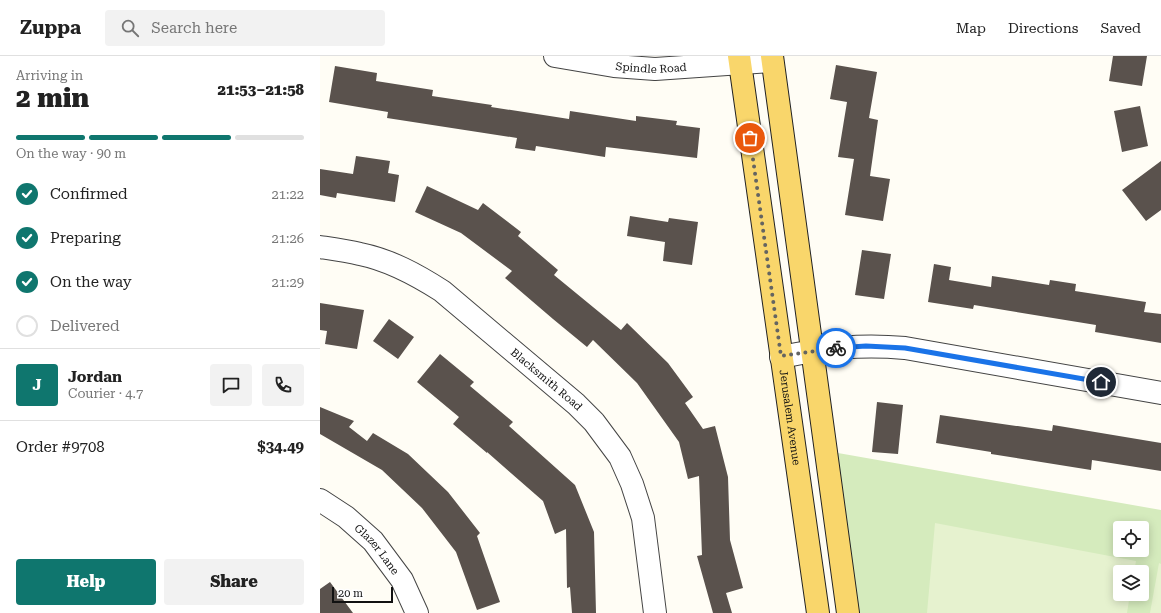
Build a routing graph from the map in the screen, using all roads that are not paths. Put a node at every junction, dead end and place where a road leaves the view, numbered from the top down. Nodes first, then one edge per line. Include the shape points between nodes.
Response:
1 (561, 57) edge
2 (772, 58) edge
3 (739, 59) edge
4 (320, 247) edge
5 (812, 351) junction
6 (781, 356) junction
7 (1161, 393) edge
8 (320, 500) edge
9 (417, 613) edge
10 (655, 613) edge
11 (818, 613) edge
12 (848, 613) edge

1 - 3 street, Spindle Road via 614,66 655,69
2 - 3 street, Spindle Road
2 - 5 main road
3 - 6 main road, Jerusalem Avenue
4 - 10 street, Blacksmith Road via 361,254 425,280 448,296 594,422 620,457 643,518
5 - 6 street
5 - 7 street via 866,346 905,348
5 - 12 main road
6 - 11 main road, Jerusalem Avenue
8 - 9 street, Glazer Lane via 346,517 373,541 402,580

